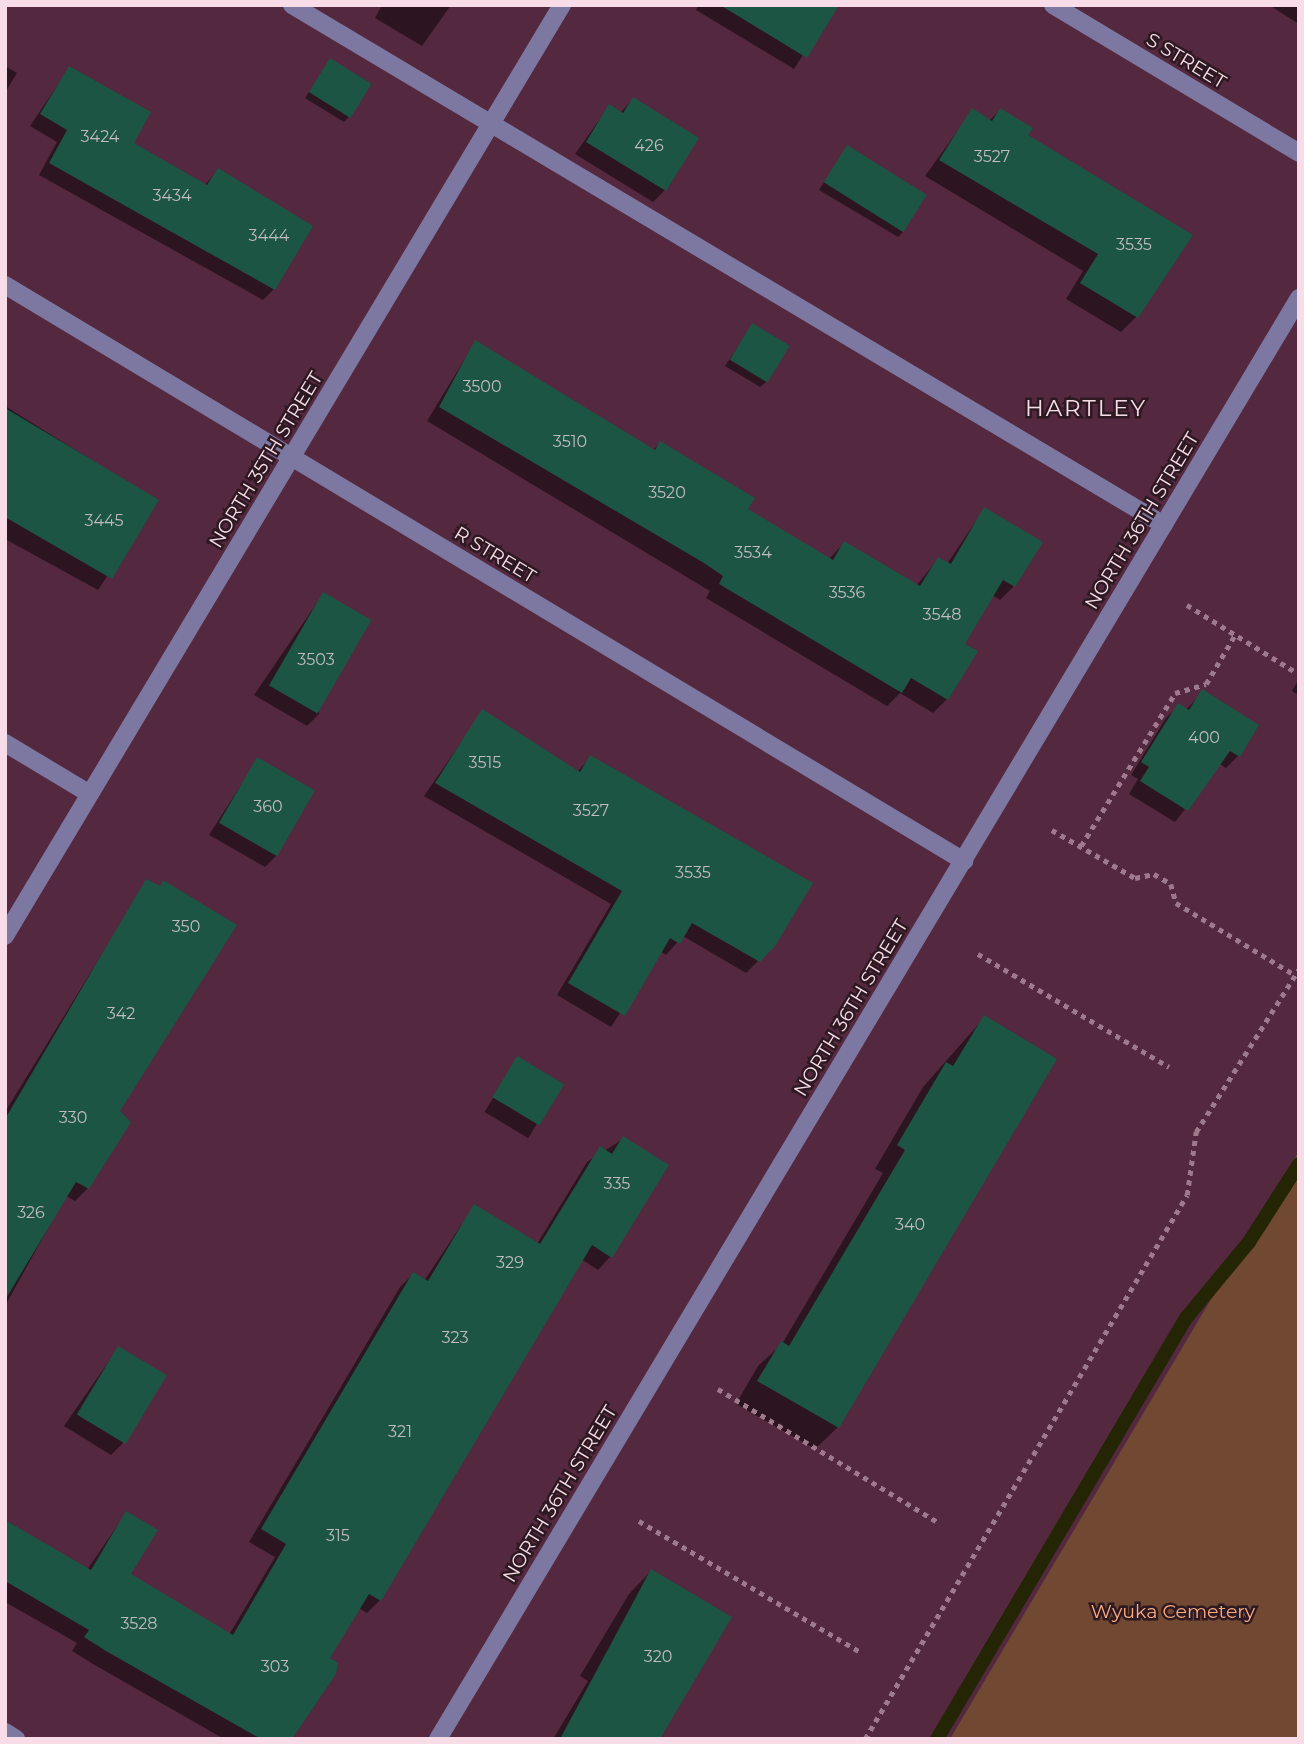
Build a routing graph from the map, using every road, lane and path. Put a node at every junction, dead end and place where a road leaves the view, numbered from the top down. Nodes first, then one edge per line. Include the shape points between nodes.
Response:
1 (292, 5) edge
2 (562, 5) edge
3 (1052, 5) edge
4 (490, 125) junction
5 (1299, 153) edge
6 (5, 285) edge
7 (1299, 298) edge
8 (291, 457) junction
9 (1164, 525) junction
10 (1186, 605) dead end
11 (1235, 635) junction
12 (1298, 672) edge
13 (5, 743) edge
14 (90, 794) junction
15 (1052, 830) dead end
16 (1081, 846) junction
17 (964, 861) junction
18 (5, 936) edge
19 (978, 954) dead end
20 (1299, 969) edge
21 (1295, 975) junction
22 (1169, 1067) dead end
23 (718, 1389) dead end
24 (639, 1521) dead end
25 (939, 1524) dead end
26 (862, 1653) dead end
27 (5, 1732) edge
28 (16, 1739) edge
29 (438, 1739) edge
30 (865, 1739) edge

1 - 4 street
2 - 4 street, NORTH 35TH STREET
3 - 5 street, S STREET
4 - 8 street, NORTH 35TH STREET
4 - 9 street
6 - 8 street, R STREET
7 - 9 street, NORTH 36TH STREET
8 - 14 street, NORTH 35TH STREET
8 - 17 street, R STREET
9 - 17 street, NORTH 36TH STREET
10 - 11 path
11 - 12 path
11 - 16 path via 1206,684 1175,693
13 - 14 street
14 - 18 street, NORTH 35TH STREET
15 - 16 path
16 - 21 path via 1135,878 1162,879 1176,904
17 - 29 street, NORTH 36TH STREET
19 - 22 path
20 - 21 path
21 - 30 path via 1196,1132 1187,1195
23 - 25 path
24 - 26 path
27 - 28 street

